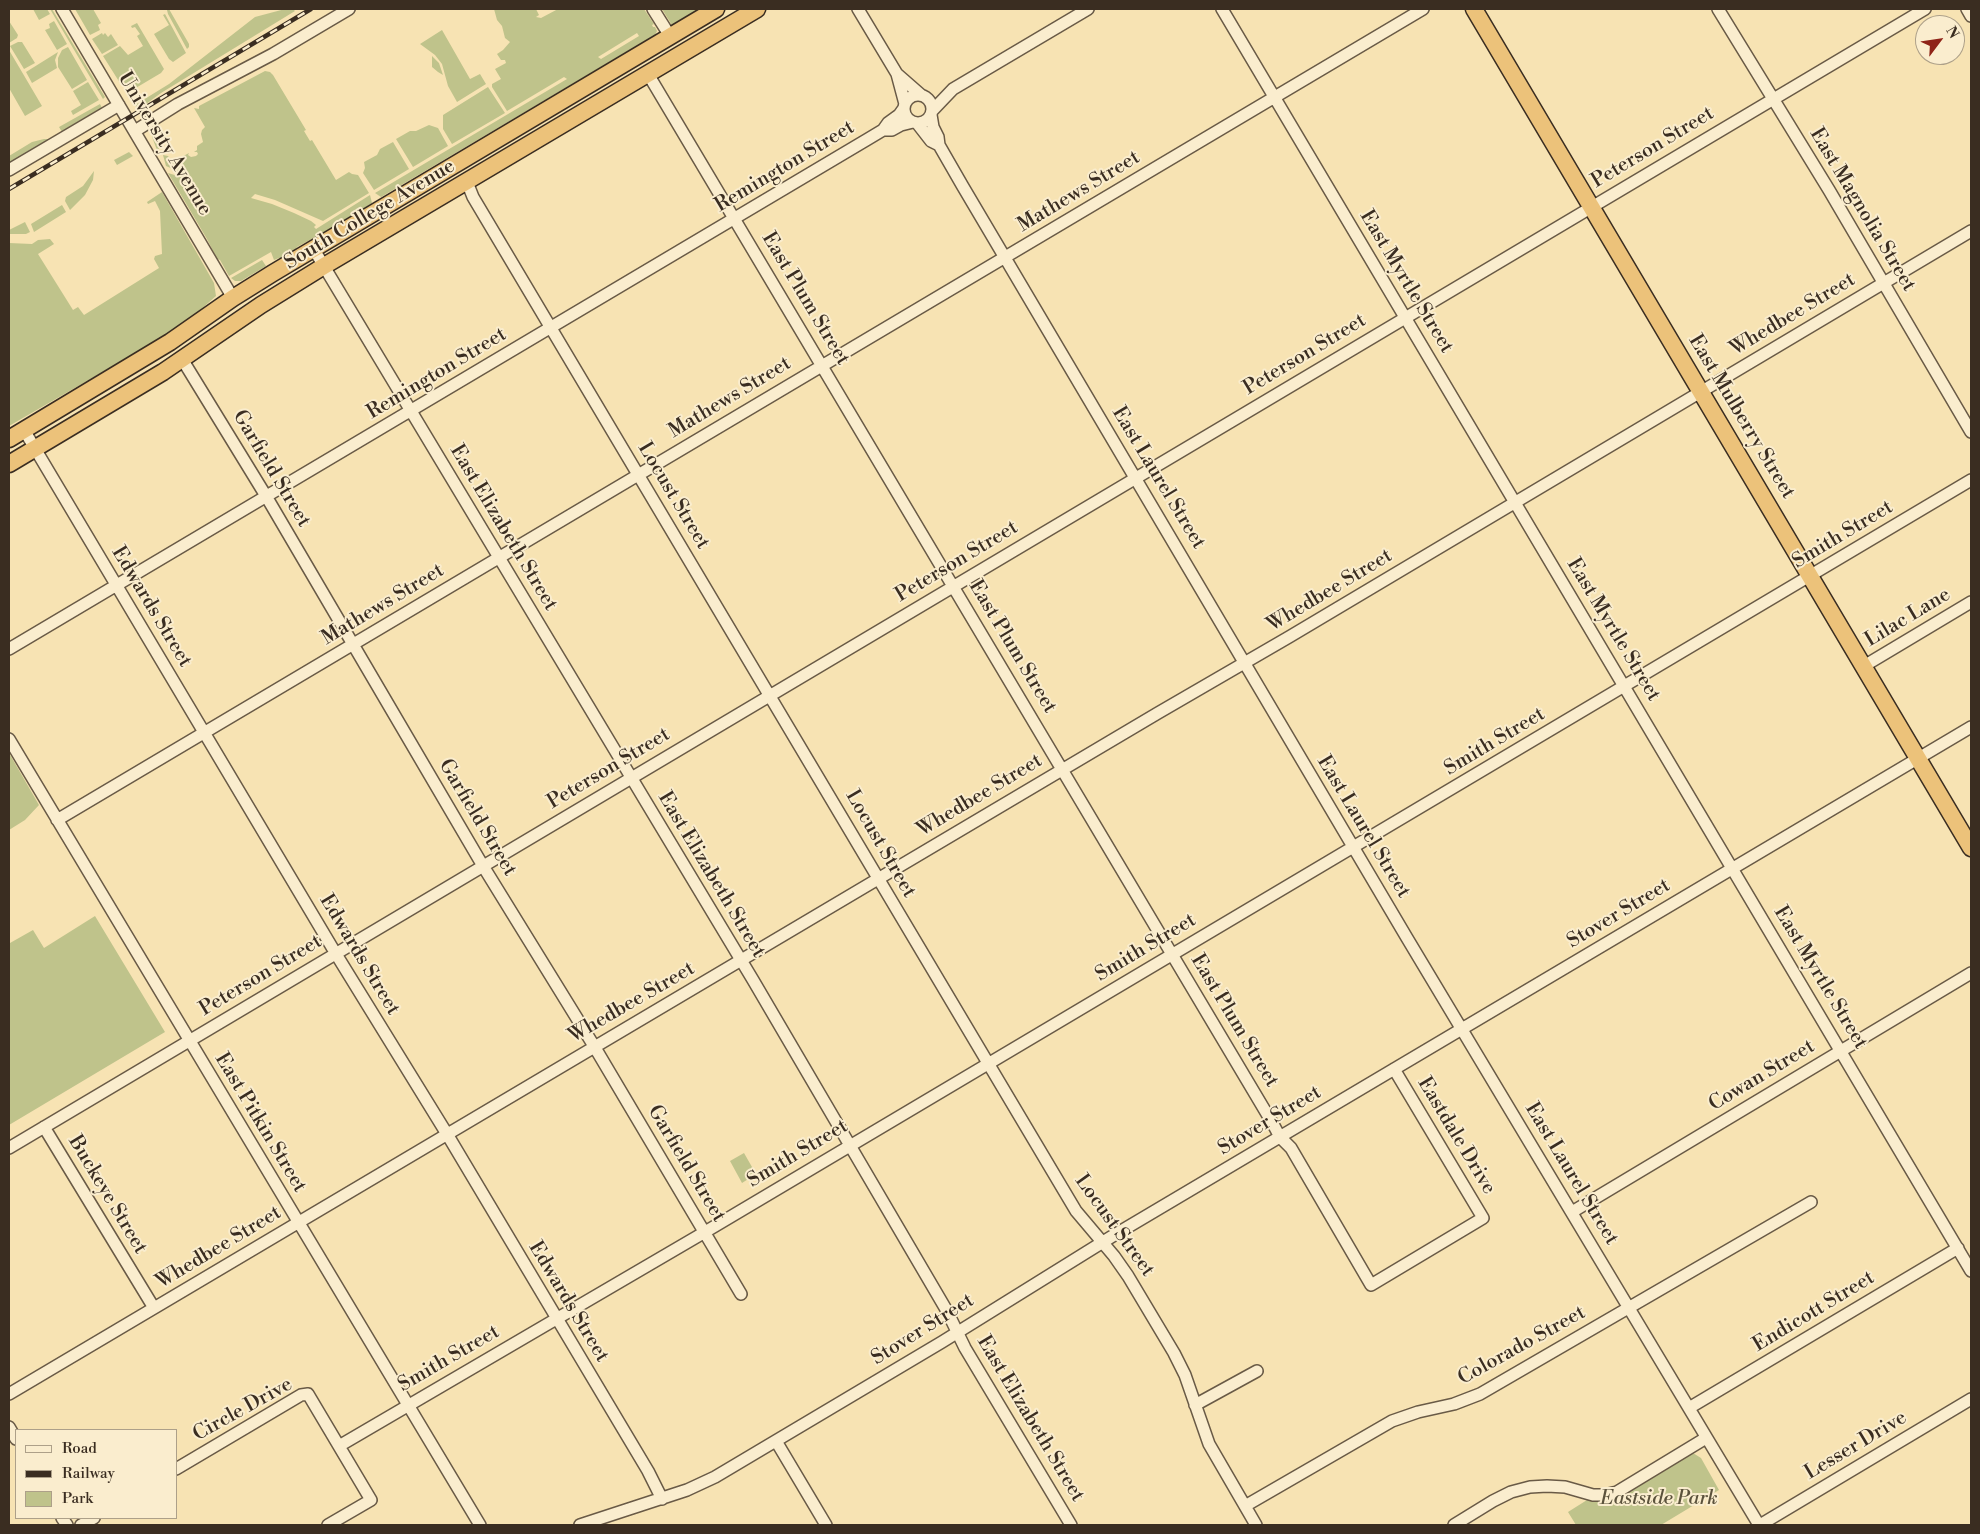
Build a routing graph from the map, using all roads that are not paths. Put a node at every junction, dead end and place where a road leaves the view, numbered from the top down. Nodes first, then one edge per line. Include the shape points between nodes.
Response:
1 (62, 9) edge
2 (349, 9) edge
3 (653, 9) edge
4 (716, 9) edge
5 (757, 9) edge
6 (858, 9) edge
7 (1088, 9) edge
8 (1222, 9) edge
9 (1423, 9) edge
10 (1474, 9) edge
11 (1718, 9) edge
12 (1925, 9) edge
13 (1967, 9) edge
14 (1971, 16) edge
15 (668, 37) junction
16 (648, 74) junction
17 (897, 74) junction
18 (953, 90) junction
19 (923, 96) junction
20 (1274, 97) junction
21 (1772, 99) junction
22 (119, 105) junction
23 (905, 106) junction
24 (932, 113) junction
25 (915, 123) junction
26 (883, 130) junction
27 (135, 131) junction
28 (508, 134) junction
29 (939, 145) junction
30 (9, 170) edge
31 (467, 182) junction
32 (1592, 207) junction
33 (735, 219) junction
34 (1971, 231) edge
35 (313, 248) junction
36 (1005, 257) junction
37 (324, 266) junction
38 (1884, 283) junction
39 (233, 298) junction
40 (1406, 317) junction
41 (552, 328) junction
42 (182, 359) junction
43 (822, 365) junction
44 (1701, 392) junction
45 (410, 412) junction
46 (24, 430) junction
47 (1971, 432) edge
48 (9, 439) edge
49 (35, 448) junction
50 (9, 464) edge
51 (639, 474) junction
52 (1136, 478) junction
53 (1971, 480) edge
54 (266, 496) junction
55 (1516, 503) junction
56 (499, 558) junction
57 (1810, 576) junction
58 (117, 586) junction
59 (954, 586) junction
60 (1971, 602) edge
61 (353, 645) junction
62 (9, 649) edge
63 (1245, 662) junction
64 (1864, 666) junction
65 (1625, 686) junction
66 (770, 696) junction
67 (1971, 727) edge
68 (204, 732) junction
69 (9, 739) edge
70 (1918, 759) junction
71 (1063, 769) junction
72 (631, 778) junction
73 (57, 820) junction
74 (1354, 847) junction
75 (1971, 848) edge
76 (483, 866) junction
77 (1733, 868) junction
78 (879, 879) junction
79 (336, 954) junction
80 (1172, 954) junction
81 (741, 961) junction
82 (1971, 973) edge
83 (1462, 1029) junction
84 (189, 1041) junction
85 (594, 1046) junction
86 (1841, 1051) junction
87 (988, 1063) junction
88 (1394, 1069) junction
89 (44, 1127) junction
90 (447, 1134) junction
91 (1280, 1136) junction
92 (850, 1144) junction
93 (9, 1148) edge
94 (1811, 1202) dead end
95 (1572, 1212) junction
96 (298, 1222) junction
97 (705, 1232) junction
98 (1102, 1243) junction
99 (1958, 1248) junction
100 (1968, 1258) edge
101 (1971, 1271) edge
102 (741, 1294) dead end
103 (154, 1308) junction
104 (1629, 1308) junction
105 (556, 1318) junction
106 (957, 1331) junction
107 (1257, 1371) dead end
108 (9, 1394) edge
109 (1971, 1399) edge
110 (408, 1405) junction
111 (1195, 1405) junction
112 (1689, 1408) junction
113 (9, 1427) edge
114 (15, 1438) edge
115 (1706, 1438) junction
116 (776, 1441) junction
117 (339, 1446) junction
118 (178, 1468) edge
119 (662, 1499) junction
120 (1245, 1506) junction
121 (92, 1519) edge
122 (81, 1525) edge
123 (328, 1525) edge
124 (480, 1525) edge
125 (580, 1525) edge
126 (826, 1525) edge
127 (1071, 1525) edge
128 (1256, 1525) edge
129 (1454, 1525) edge
130 (1760, 1525) edge

1 - 22 street, University Avenue
2 - 27 street
3 - 15 street
4 - 15 highway, South College Avenue
5 - 16 highway, South College Avenue
6 - 17 street
7 - 18 street
8 - 20 street, East Myrtle Street
9 - 20 street, Mathews Street
10 - 32 highway, East Mulberry Street
11 - 21 street, East Magnolia Street
12 - 21 street, Peterson Street
13 - 14 street
15 - 16 highway via 650,56 646,66
15 - 28 highway, South College Avenue
16 - 31 highway, South College Avenue
16 - 33 street, East Plum Street
17 - 19 street
17 - 23 street
18 - 19 street
18 - 24 street
19 - 23 street via 911,97
19 - 24 street via 931,102
20 - 36 street, Mathews Street
20 - 40 street, East Myrtle Street
21 - 32 street, Peterson Street
21 - 38 street, East Magnolia Street
22 - 27 street, University Avenue
22 - 30 street
23 - 25 street via 906,116
23 - 26 street, Remington Street
24 - 25 street via 925,122
24 - 29 street, East Laurel Street
25 - 26 street, Remington Street
25 - 29 street, East Laurel Street
26 - 33 street, Remington Street
27 - 39 street, University Avenue
28 - 31 highway via 478,160 470,170
28 - 35 highway, South College Avenue
29 - 36 street, East Laurel Street
31 - 37 highway, South College Avenue
31 - 41 street, Locust Street
32 - 40 street, Peterson Street
32 - 44 highway, East Mulberry Street
33 - 41 street, Remington Street
33 - 43 street, East Plum Street
34 - 38 street, Whedbee Street
35 - 37 street, East Elizabeth Street
35 - 39 highway, South College Avenue
36 - 43 street, Mathews Street
36 - 52 street, East Laurel Street
37 - 42 highway, South College Avenue
37 - 45 street, East Elizabeth Street
38 - 44 street, Whedbee Street
38 - 47 street, East Magnolia Street
39 - 46 highway, South College Avenue via 170,342
40 - 52 street, Peterson Street
40 - 55 street, East Myrtle Street
41 - 45 street, Remington Street
41 - 51 street, Locust Street
42 - 49 highway, South College Avenue
42 - 54 street, Garfield Street
43 - 51 street, Mathews Street
43 - 59 street, East Plum Street
44 - 55 street, Whedbee Street
44 - 57 highway, East Mulberry Street
45 - 54 street, Remington Street
45 - 56 street, East Elizabeth Street
46 - 48 highway, South College Avenue
46 - 49 street, Edwards Street
49 - 50 highway, South College Avenue
49 - 58 street, Edwards Street
51 - 56 street, Mathews Street
51 - 66 street, Locust Street
52 - 59 street, Peterson Street
52 - 63 street, East Laurel Street
53 - 57 street, Smith Street
54 - 58 street, Remington Street
54 - 61 street, Garfield Street
55 - 63 street, Whedbee Street
55 - 65 street, East Myrtle Street
56 - 61 street, Mathews Street
56 - 72 street, East Elizabeth Street
57 - 64 highway, East Mulberry Street
57 - 65 street, Smith Street
58 - 62 street, Remington Street
58 - 68 street, Edwards Street
59 - 66 street, Peterson Street
59 - 71 street, East Plum Street
60 - 64 street, Lilac Lane
61 - 68 street, Mathews Street
61 - 76 street, Garfield Street
63 - 71 street, Whedbee Street
63 - 74 street, East Laurel Street
64 - 70 highway, East Mulberry Street
65 - 74 street, Smith Street
65 - 77 street, East Myrtle Street
66 - 72 street, Peterson Street
66 - 78 street, Locust Street
67 - 70 street, Stover Street
68 - 73 street, Mathews Street
68 - 79 street, Edwards Street
69 - 73 street, East Pitkin Street
70 - 75 highway, East Mulberry Street
70 - 77 street, Stover Street
71 - 78 street, Whedbee Street
71 - 80 street, East Plum Street
72 - 76 street, Peterson Street
72 - 81 street, East Elizabeth Street
73 - 84 street, East Pitkin Street
74 - 80 street, Smith Street
74 - 83 street, East Laurel Street
76 - 79 street, Peterson Street
76 - 85 street, Garfield Street
77 - 83 street, Stover Street
77 - 86 street, East Myrtle Street
78 - 81 street, Whedbee Street
78 - 87 street, Locust Street
79 - 84 street, Peterson Street
79 - 90 street, Edwards Street
80 - 87 street, Smith Street
80 - 91 street, East Plum Street
81 - 85 street, Whedbee Street
81 - 92 street, East Elizabeth Street
82 - 86 street, Cowan Street
83 - 88 street, Stover Street
83 - 95 street, East Laurel Street
84 - 89 street, Peterson Street
84 - 96 street, East Pitkin Street
85 - 90 street, Whedbee Street
85 - 97 street, Garfield Street
86 - 95 street, Cowan Street
86 - 99 street, East Myrtle Street
87 - 92 street, Smith Street
87 - 98 street, Locust Street via 1076,1211
88 - 91 street, Stover Street
88 - 91 street, Eastdale Drive via 1483,1218 1371,1285 1291,1148
89 - 93 street, Peterson Street
89 - 103 street, Buckeye Street
90 - 96 street, Whedbee Street
90 - 105 street, Edwards Street
91 - 98 street, Stover Street
92 - 97 street, Smith Street
92 - 106 street, East Elizabeth Street
94 - 104 street, Colorado Street
95 - 104 street, East Laurel Street
96 - 103 street, Whedbee Street
96 - 110 street, East Pitkin Street
97 - 102 street, Garfield Street
97 - 105 street, Smith Street
98 - 106 street, Stover Street
98 - 111 street, Locust Street via 1128,1276 1174,1353
99 - 100 street, East Myrtle Street
99 - 112 street, Endicott Street
100 - 101 street, East Myrtle Street
103 - 108 street, Whedbee Street
104 - 112 street, East Laurel Street
104 - 120 street, Colorado Street via 1476,1396 1403,1416 1375,1429
105 - 110 street, Smith Street
105 - 119 street, Edwards Street
106 - 116 street, Stover Street
106 - 127 street, East Elizabeth Street
107 - 111 street
109 - 130 street, Lesser Drive
110 - 117 street, Smith Street
110 - 124 street, East Pitkin Street
111 - 120 street, Locust Street via 1208,1444
112 - 115 street, East Laurel Street
113 - 114 street
115 - 129 street via 1617,1492 1593,1495 1565,1487 1530,1487 1493,1501
115 - 130 street, East Laurel Street
116 - 119 street, Stover Street via 703,1484
116 - 126 street
117 - 118 street, Circle Drive via 308,1394
117 - 123 street, Circle Drive via 371,1500
119 - 125 street, Stover Street
120 - 128 street, Locust Street
121 - 122 street

